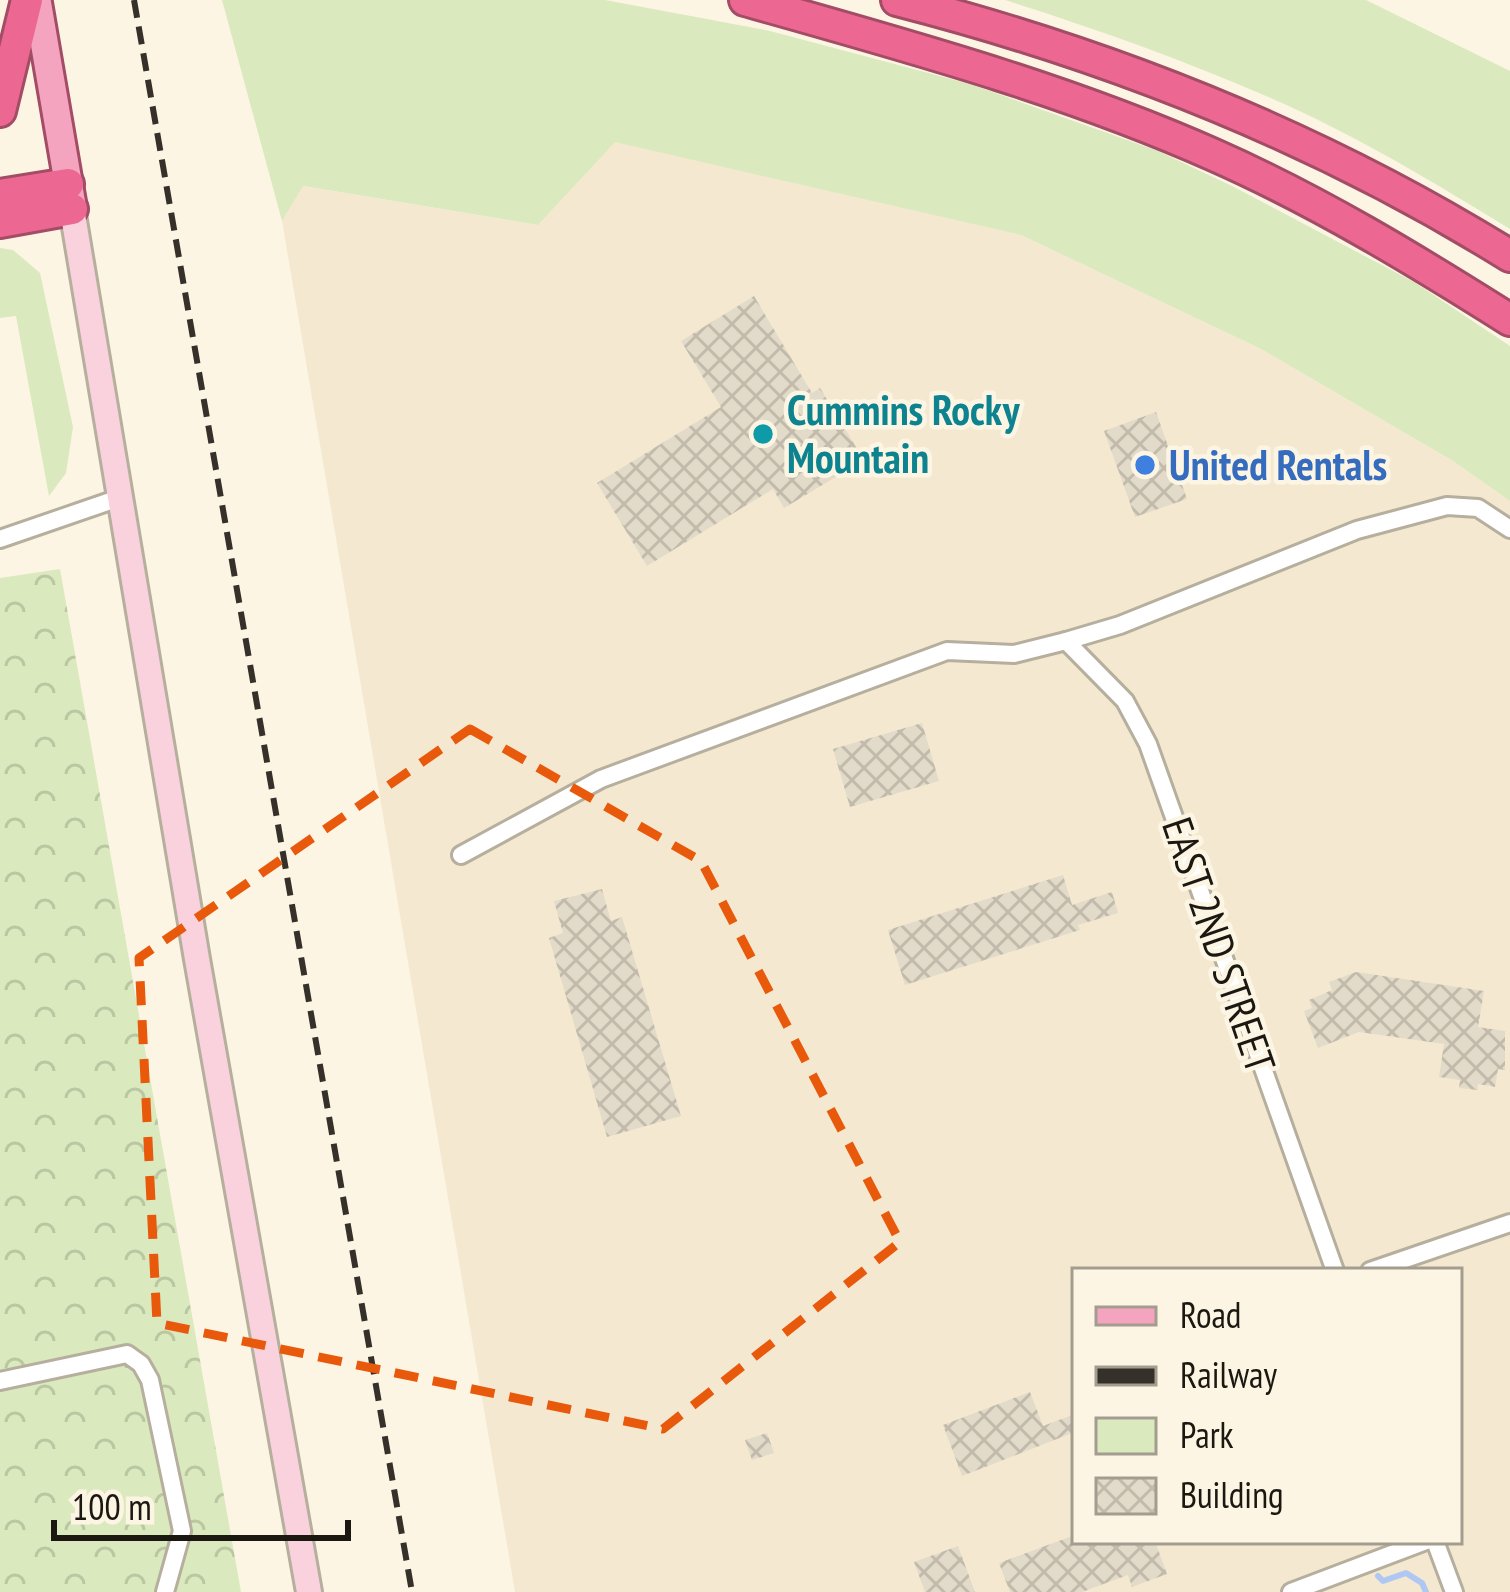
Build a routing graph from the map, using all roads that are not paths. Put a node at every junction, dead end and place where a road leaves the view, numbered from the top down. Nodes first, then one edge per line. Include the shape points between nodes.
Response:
1 (27, 0) edge
2 (37, 0) edge
3 (745, 0) edge
4 (897, 0) edge
5 (0, 111) edge
6 (0, 195) edge
7 (70, 197) junction
8 (0, 222) edge
9 (1510, 256) edge
10 (1510, 320) edge
11 (122, 496) junction
12 (1510, 529) edge
13 (0, 538) edge
14 (1066, 640) junction
15 (461, 855) dead end
16 (1510, 1223) edge
17 (1334, 1268) edge
18 (1379, 1268) edge
19 (0, 1381) edge
20 (1418, 1544) edge
21 (1436, 1544) edge
22 (165, 1592) edge
23 (309, 1592) edge
24 (1292, 1592) edge
25 (1454, 1592) edge

1 - 5 highway
2 - 7 main road
3 - 10 highway via 961,62 1215,155
4 - 9 highway via 1156,80 1318,152
6 - 7 highway
7 - 8 highway
7 - 11 main road
11 - 13 street
11 - 23 main road
12 - 14 street via 1478,508 1447,506 1357,530
14 - 15 street via 1014,655 947,651 601,779
14 - 17 street, EAST 2ND STREET via 1125,701 1148,744
16 - 18 street
19 - 22 street via 127,1354 141,1364 182,1531
20 - 24 street
21 - 25 street

